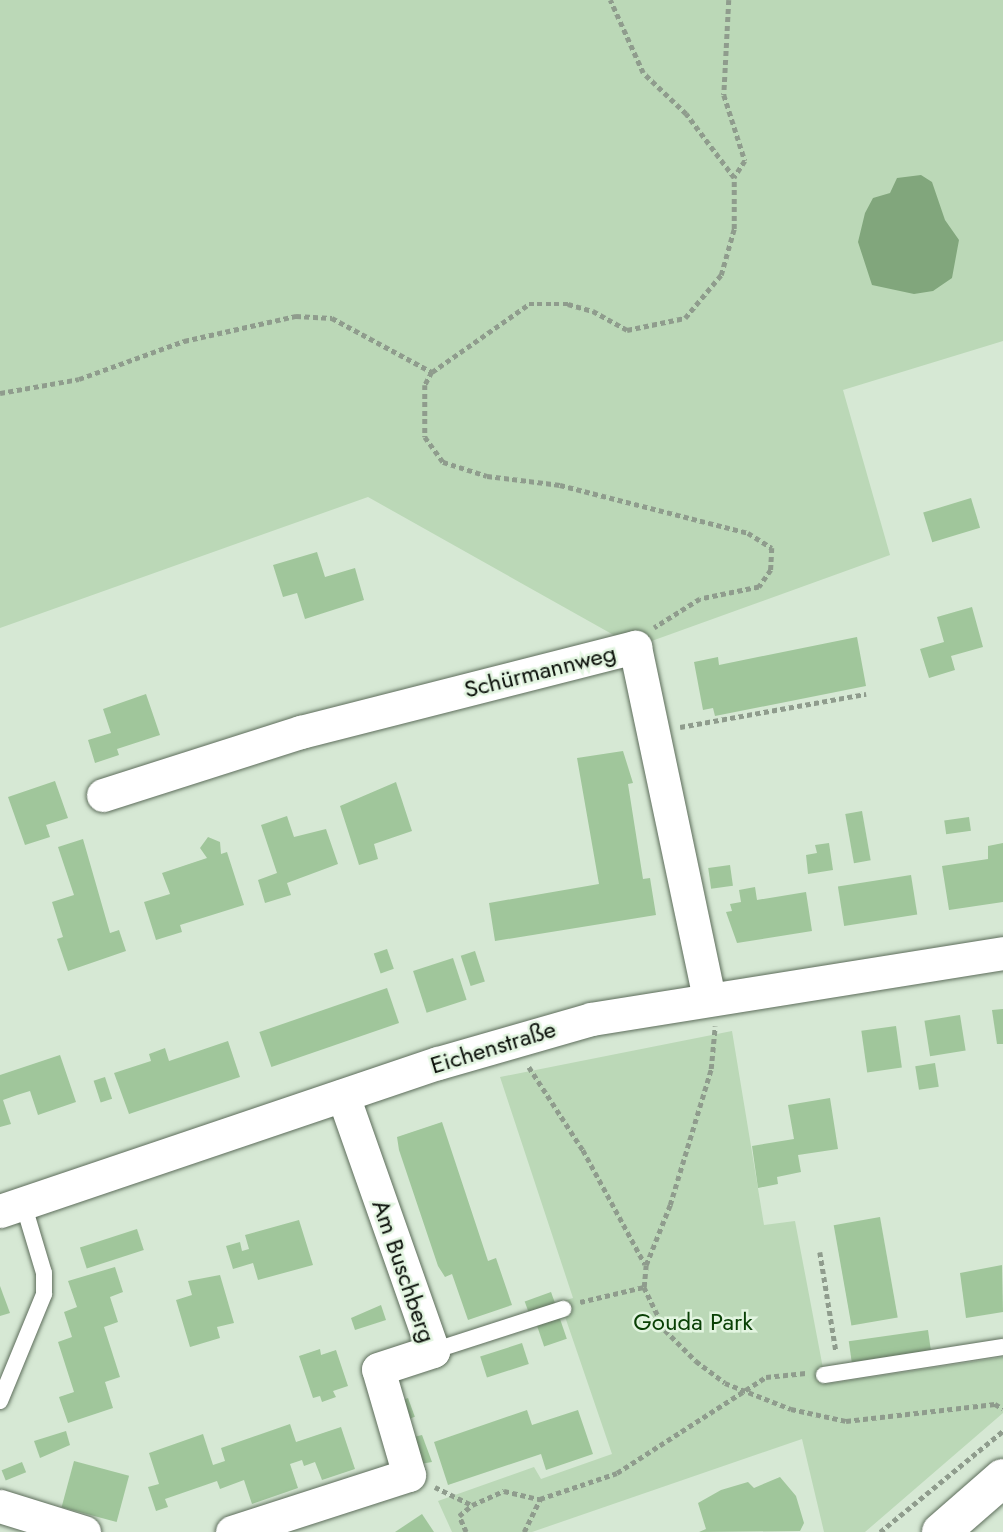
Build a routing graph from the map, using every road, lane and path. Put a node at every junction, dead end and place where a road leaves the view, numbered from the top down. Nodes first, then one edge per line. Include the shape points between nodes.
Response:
1 (610, 0) edge
2 (729, 0) edge
3 (734, 178) junction
4 (432, 372) junction
5 (0, 393) edge
6 (635, 647) junction
7 (866, 694) dead end
8 (655, 731) junction
9 (103, 795) dead end
10 (1003, 953) edge
11 (712, 1011) junction
12 (528, 1063) dead end
13 (344, 1095) junction
14 (12, 1207) edge
15 (820, 1252) dead end
16 (646, 1265) junction
17 (563, 1309) joint
18 (1003, 1347) edge
19 (433, 1351) junction
20 (832, 1375) junction
21 (0, 1401) edge
22 (1003, 1432) edge
23 (1003, 1478) edge
24 (429, 1484) dead end
25 (540, 1499) junction
26 (472, 1505) junction
27 (0, 1506) edge
28 (84, 1532) edge
29 (232, 1532) edge
30 (466, 1532) edge
31 (524, 1532) edge
32 (880, 1532) edge
33 (941, 1532) edge

1 - 3 path via 643,73 686,114
2 - 3 path via 724,95 745,161
3 - 4 path via 734,229 721,275 685,318 627,330 568,304 529,304
4 - 5 path via 332,318 296,316 184,341 79,379
4 - 6 path via 425,385 425,437 443,462 487,476 560,485 767,541 774,552 765,583 748,593 700,599 677,610
6 - 8 street, Schürmannweg
6 - 9 street, Schürmannweg via 289,736
7 - 8 path
8 - 11 street, Schürmannweg
10 - 11 street, Eichenstraße
11 - 13 street, Eichenstraße via 520,1038
11 - 16 path via 715,1052 689,1147
12 - 16 path
13 - 14 street, Eichenstraße
13 - 19 street, Am Buschberg
14 - 21 lane via 44,1273 44,1294
15 - 20 path
16 - 17 path via 644,1287 589,1298
17 - 19 lane
18 - 20 lane
19 - 29 street, Am Buschberg via 378,1369 410,1475
20 - 25 path via 795,1372 766,1377 617,1473
22 - 32 path
23 - 33 main road
24 - 26 path
25 - 26 path via 505,1491
25 - 31 path
26 - 30 path via 459,1516
27 - 28 street

